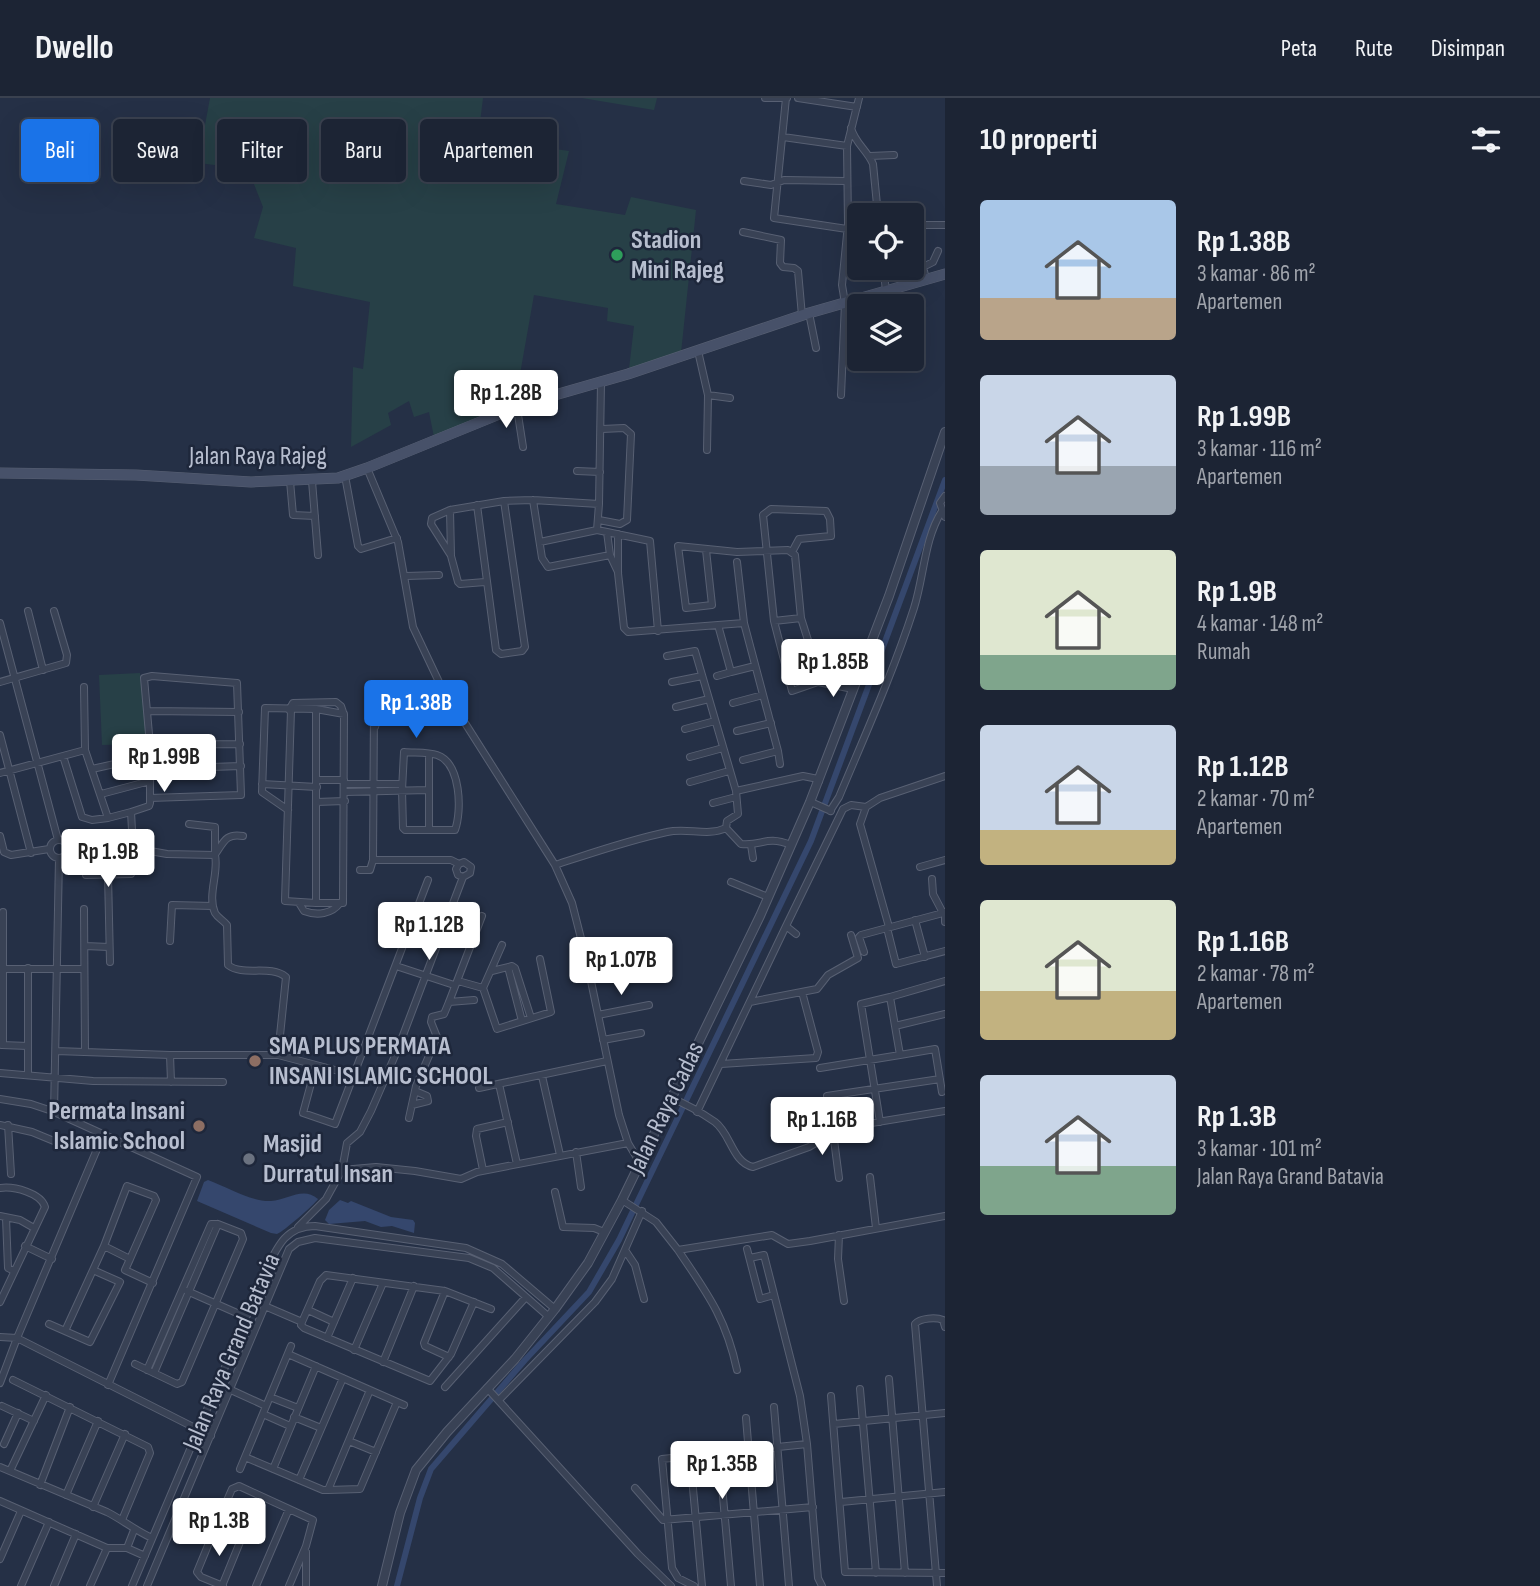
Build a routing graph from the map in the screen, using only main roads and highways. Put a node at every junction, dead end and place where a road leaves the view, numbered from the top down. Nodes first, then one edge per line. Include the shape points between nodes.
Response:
1 (945, 274) edge
2 (0, 472) edge

1 - 2 main road, Jalan Raya Rajeg via 548,397 345,476 290,481

